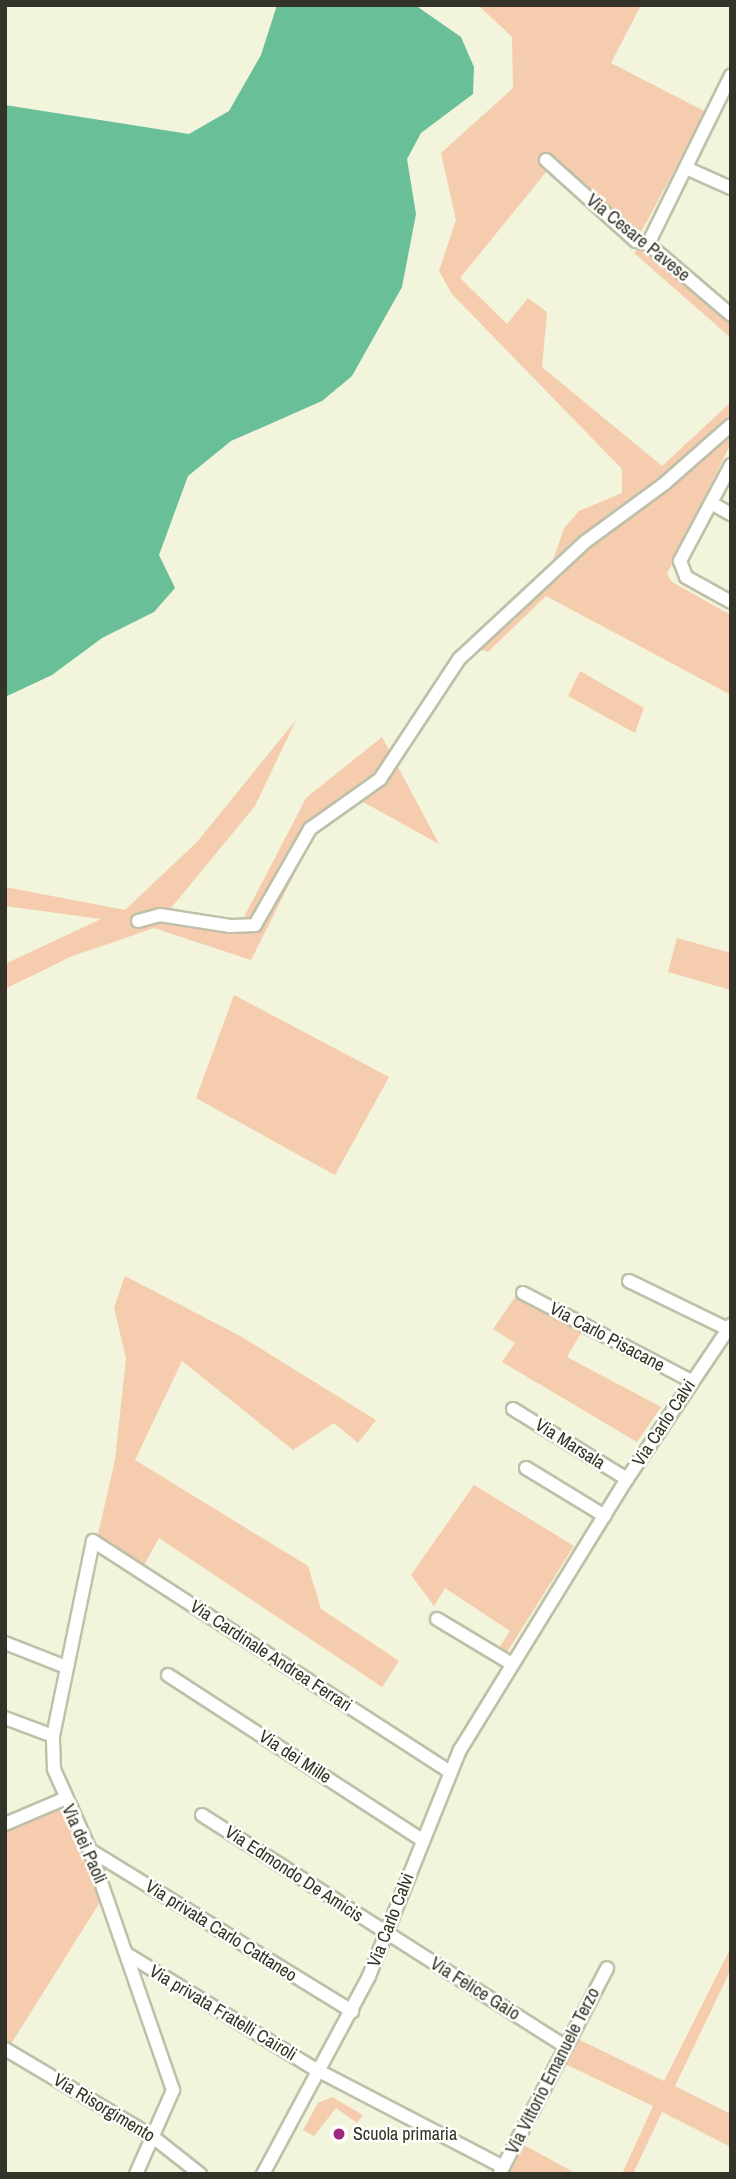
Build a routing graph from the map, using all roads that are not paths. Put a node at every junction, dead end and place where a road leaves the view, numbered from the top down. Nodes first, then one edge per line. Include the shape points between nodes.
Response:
1 (731, 75) edge
2 (725, 98) edge
3 (545, 160) dead end
4 (686, 168) junction
5 (731, 188) edge
6 (648, 244) junction
7 (731, 315) edge
8 (731, 425) edge
9 (731, 465) edge
10 (711, 503) junction
11 (731, 514) edge
12 (731, 602) edge
13 (138, 921) dead end
14 (629, 1280) dead end
15 (523, 1293) dead end
16 (729, 1327) edge
17 (691, 1381) junction
18 (513, 1409) dead end
19 (526, 1468) dead end
20 (627, 1479) junction
21 (605, 1516) junction
22 (93, 1541) joint
23 (437, 1619) dead end
24 (5, 1643) edge
25 (512, 1664) junction
26 (66, 1667) junction
27 (169, 1675) dead end
28 (5, 1718) edge
29 (53, 1736) junction
30 (449, 1771) junction
31 (64, 1799) junction
32 (202, 1815) dead end
33 (5, 1824) edge
34 (422, 1840) junction
35 (90, 1850) junction
36 (386, 1933) junction
37 (127, 1954) junction
38 (607, 1968) dead end
39 (352, 2011) junction
40 (565, 2046) junction
41 (5, 2049) edge
42 (320, 2072) junction
43 (153, 2137) junction
44 (501, 2170) edge
45 (136, 2174) edge
46 (200, 2174) edge
47 (263, 2174) edge

1 - 2 street
2 - 4 street
3 - 6 street, Via Cesare Pavese via 636,241
4 - 5 street
4 - 6 street
6 - 7 street, Via Cesare Pavese
8 - 13 street via 664,484 576,549 459,659 380,779 310,828 255,925 243,928 160,915
9 - 10 street
10 - 11 street
10 - 12 street via 680,561 686,577
14 - 16 street
15 - 17 street, Via Carlo Pisacane
16 - 17 street, Via Carlo Calvi
17 - 20 street, Via Carlo Calvi
18 - 20 street, Via Marsala
19 - 21 street
20 - 21 street, Via Carlo Calvi
21 - 25 street, Via Carlo Calvi
22 - 26 street, Via dei Paoli
22 - 30 street, Via Cardinale Andrea Ferrari
23 - 25 street
24 - 26 street
25 - 30 street, Via Carlo Calvi
26 - 29 street, Via dei Paoli
27 - 34 street, Via dei Mille
28 - 29 street
29 - 31 street, Via dei Paoli via 54,1769
30 - 34 street, Via Carlo Calvi
31 - 33 street
31 - 35 street, Via dei Paoli
32 - 36 street, Via Edmondo De Amicis
34 - 36 street, Via Carlo Calvi
35 - 37 street, Via dei Paoli
35 - 39 street, Via privata Carlo Cattaneo
36 - 39 street, Via Carlo Calvi
36 - 40 street, Via Felice Gaio
37 - 42 street, Via privata Fratelli Cairoli
37 - 43 street, Via dei Paoli via 173,2093
38 - 40 street, Via Vittorio Emanuele Terzo
39 - 42 street, Via Carlo Calvi
40 - 44 street, Via Vittorio Emanuele Terzo
41 - 43 street, Via Risorgimento
42 - 44 street, Via privata Fratelli Cairoli
42 - 47 street, Via Carlo Calvi
43 - 45 street, Via dei Paoli
43 - 46 street, Via Risorgimento

